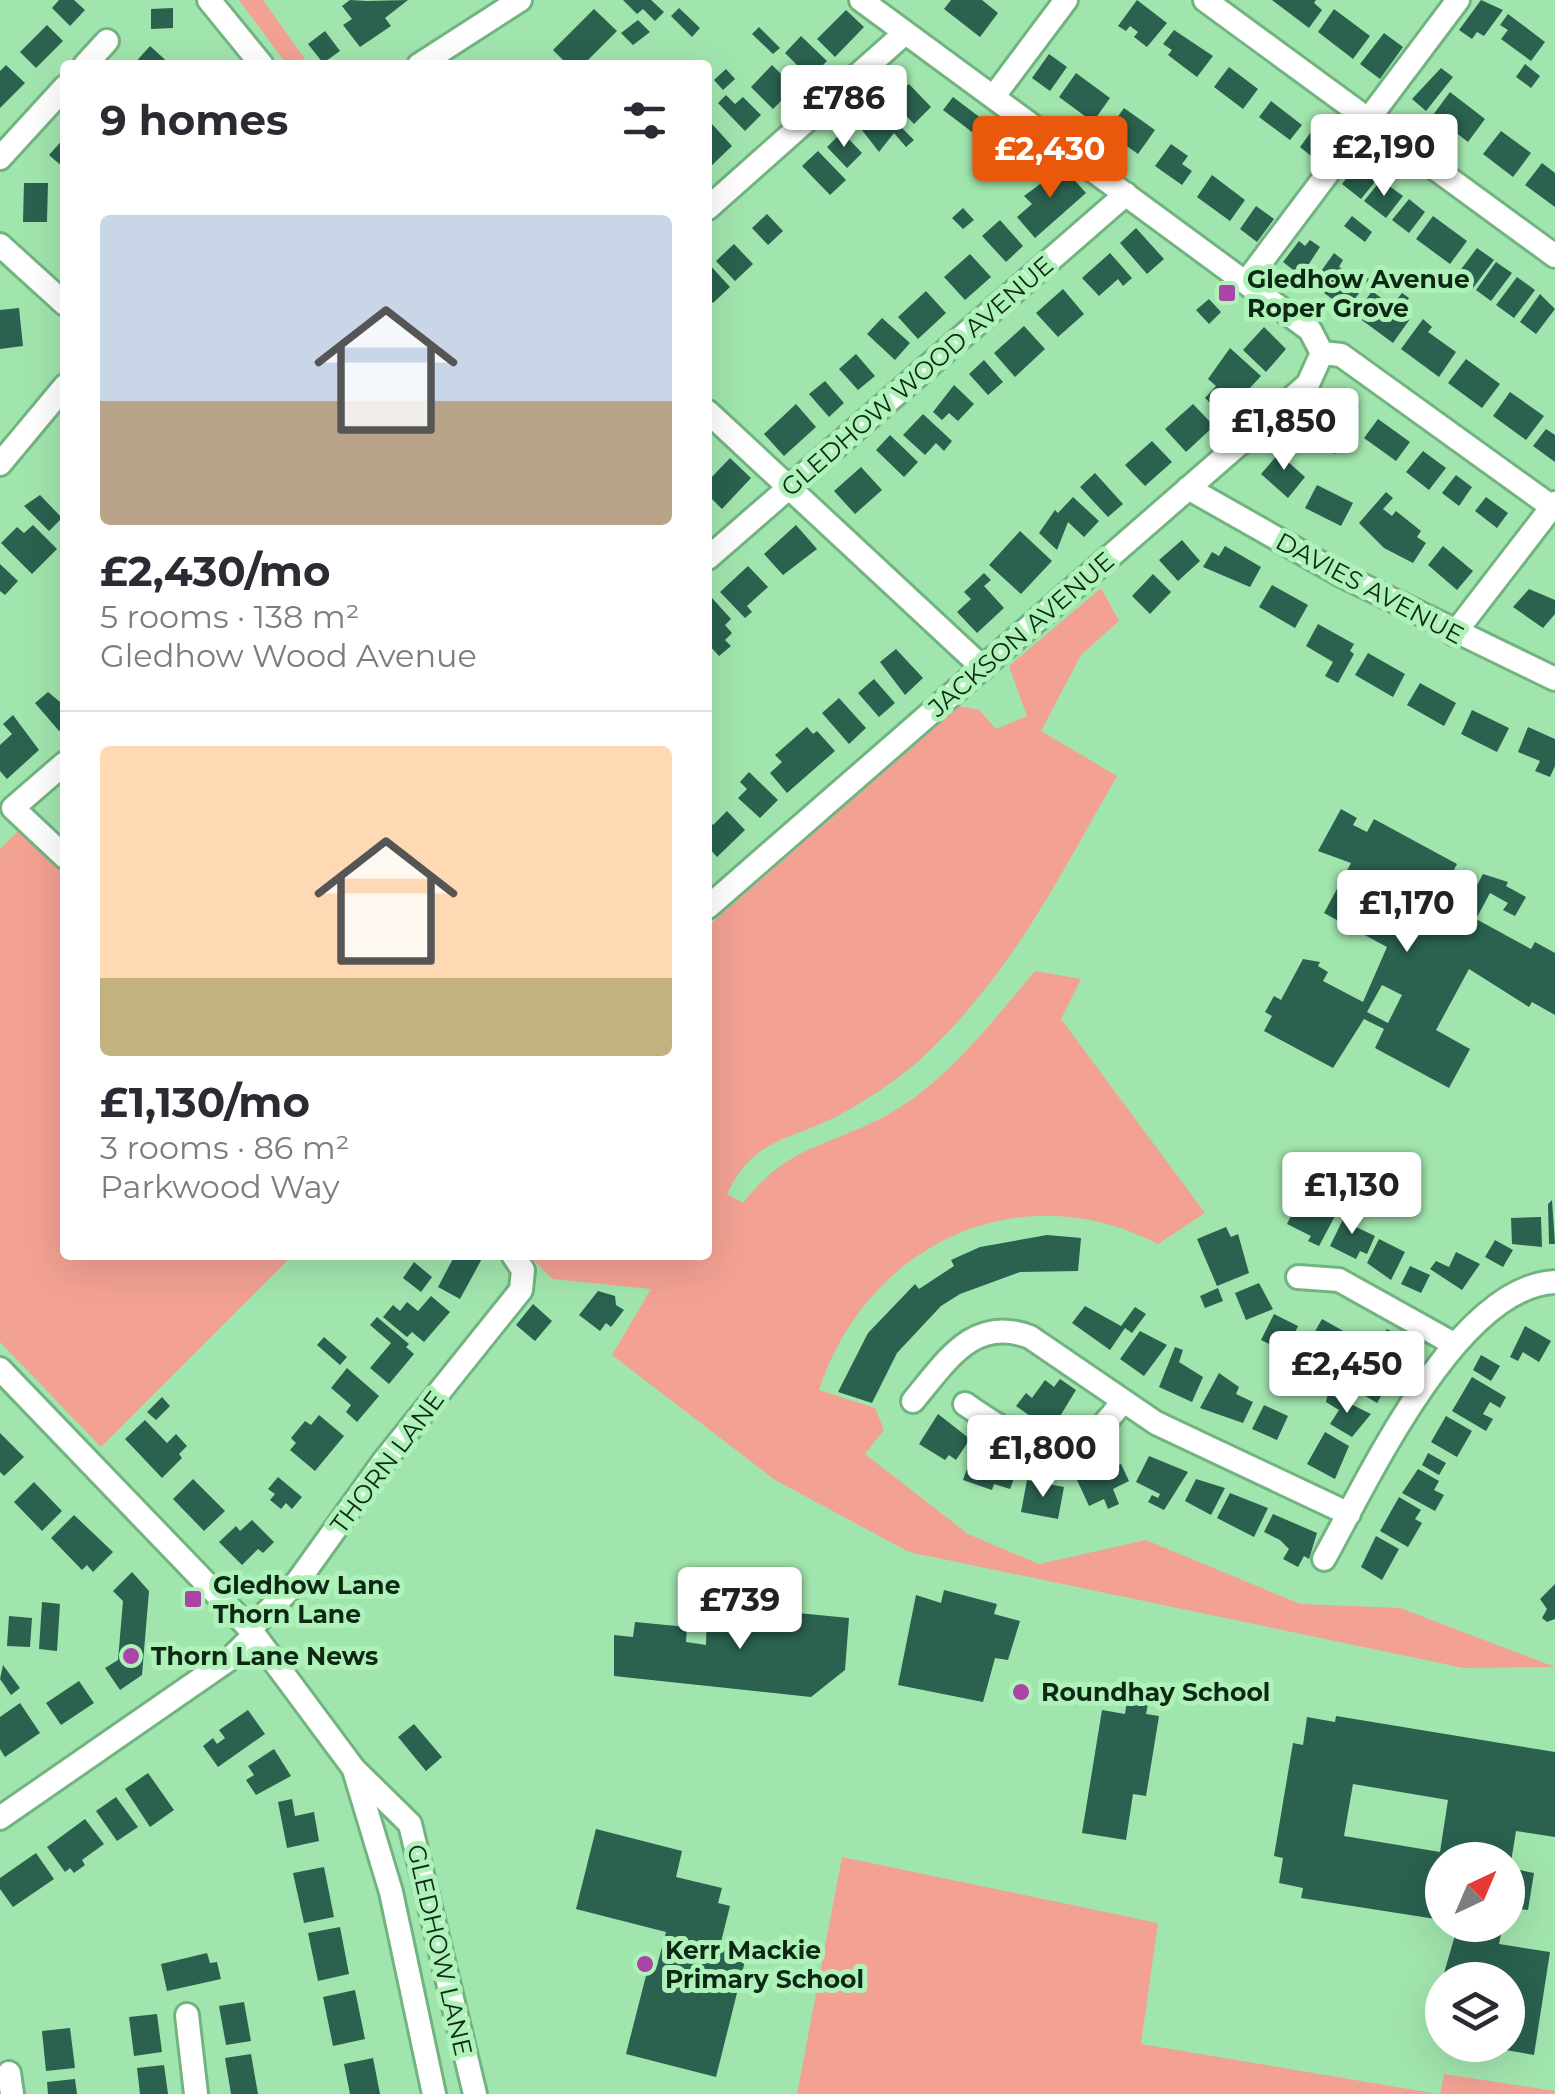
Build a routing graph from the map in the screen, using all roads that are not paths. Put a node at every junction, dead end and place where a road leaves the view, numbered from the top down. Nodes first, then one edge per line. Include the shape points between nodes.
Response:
1 (208, 0) edge
2 (520, 0) edge
3 (861, 0) edge
4 (1066, 0) edge
5 (1204, 0) edge
6 (1458, 0) edge
7 (905, 33) junction
8 (107, 41) dead end
9 (90, 60) edge
10 (258, 60) edge
11 (427, 60) edge
12 (60, 92) edge
13 (994, 96) junction
14 (1370, 122) junction
15 (0, 158) edge
16 (1126, 194) junction
17 (712, 204) edge
18 (0, 244) edge
19 (1555, 256) edge
20 (1246, 282) junction
21 (60, 299) edge
22 (1322, 353) junction
23 (60, 392) edge
24 (712, 416) edge
25 (0, 464) edge
26 (789, 488) junction
27 (1188, 488) junction
28 (1554, 505) edge
29 (712, 555) edge
30 (1454, 634) junction
31 (983, 668) junction
32 (1555, 679) edge
33 (60, 767) edge
34 (60, 852) edge
35 (712, 904) edge
36 (516, 1260) edge
37 (1298, 1277) dead end
38 (1555, 1282) edge
39 (1452, 1343) junction
40 (0, 1368) edge
41 (913, 1401) dead end
42 (1121, 1403) junction
43 (965, 1404) dead end
44 (1349, 1514) junction
45 (1324, 1559) dead end
46 (252, 1632) junction
47 (354, 1769) junction
48 (0, 1818) edge
49 (188, 2015) dead end
50 (473, 2085) edge
51 (433, 2090) edge
52 (196, 2094) edge

1 - 10 street
2 - 11 street
3 - 7 street
4 - 13 street
5 - 14 street
6 - 14 street
7 - 13 street
7 - 17 street
8 - 9 street
12 - 15 street
13 - 16 street
14 - 19 street
14 - 20 street
16 - 20 street
16 - 26 street, GLEDHOW WOOD AVENUE
18 - 21 street
20 - 22 street via 1310,330
22 - 27 street, JACKSON AVENUE via 1308,384
22 - 28 street via 1341,355
23 - 25 street
24 - 26 street
26 - 29 street, GLEDHOW WOOD AVENUE
26 - 31 street
27 - 30 street, DAVIES AVENUE
27 - 31 street, JACKSON AVENUE
28 - 30 street
30 - 32 street, DAVIES AVENUE
31 - 35 street, JACKSON AVENUE
33 - 34 street via 13,808
36 - 46 street, THORN LANE via 523,1270 521,1290
37 - 39 street via 1339,1280
38 - 39 street via 1519,1289
39 - 44 street
40 - 46 street, GLEDHOW LANE
41 - 42 street via 961,1345 994,1330 1030,1337
42 - 43 street via 1100,1433 1055,1448 1031,1445
42 - 44 street
44 - 45 street
46 - 47 street, GLEDHOW LANE
46 - 48 street, THORN LANE via 231,1658
47 - 50 street, GLEDHOW LANE via 410,1824
47 - 51 street, GLEDHOW LANE via 391,1892
49 - 52 street
50 - 51 street

